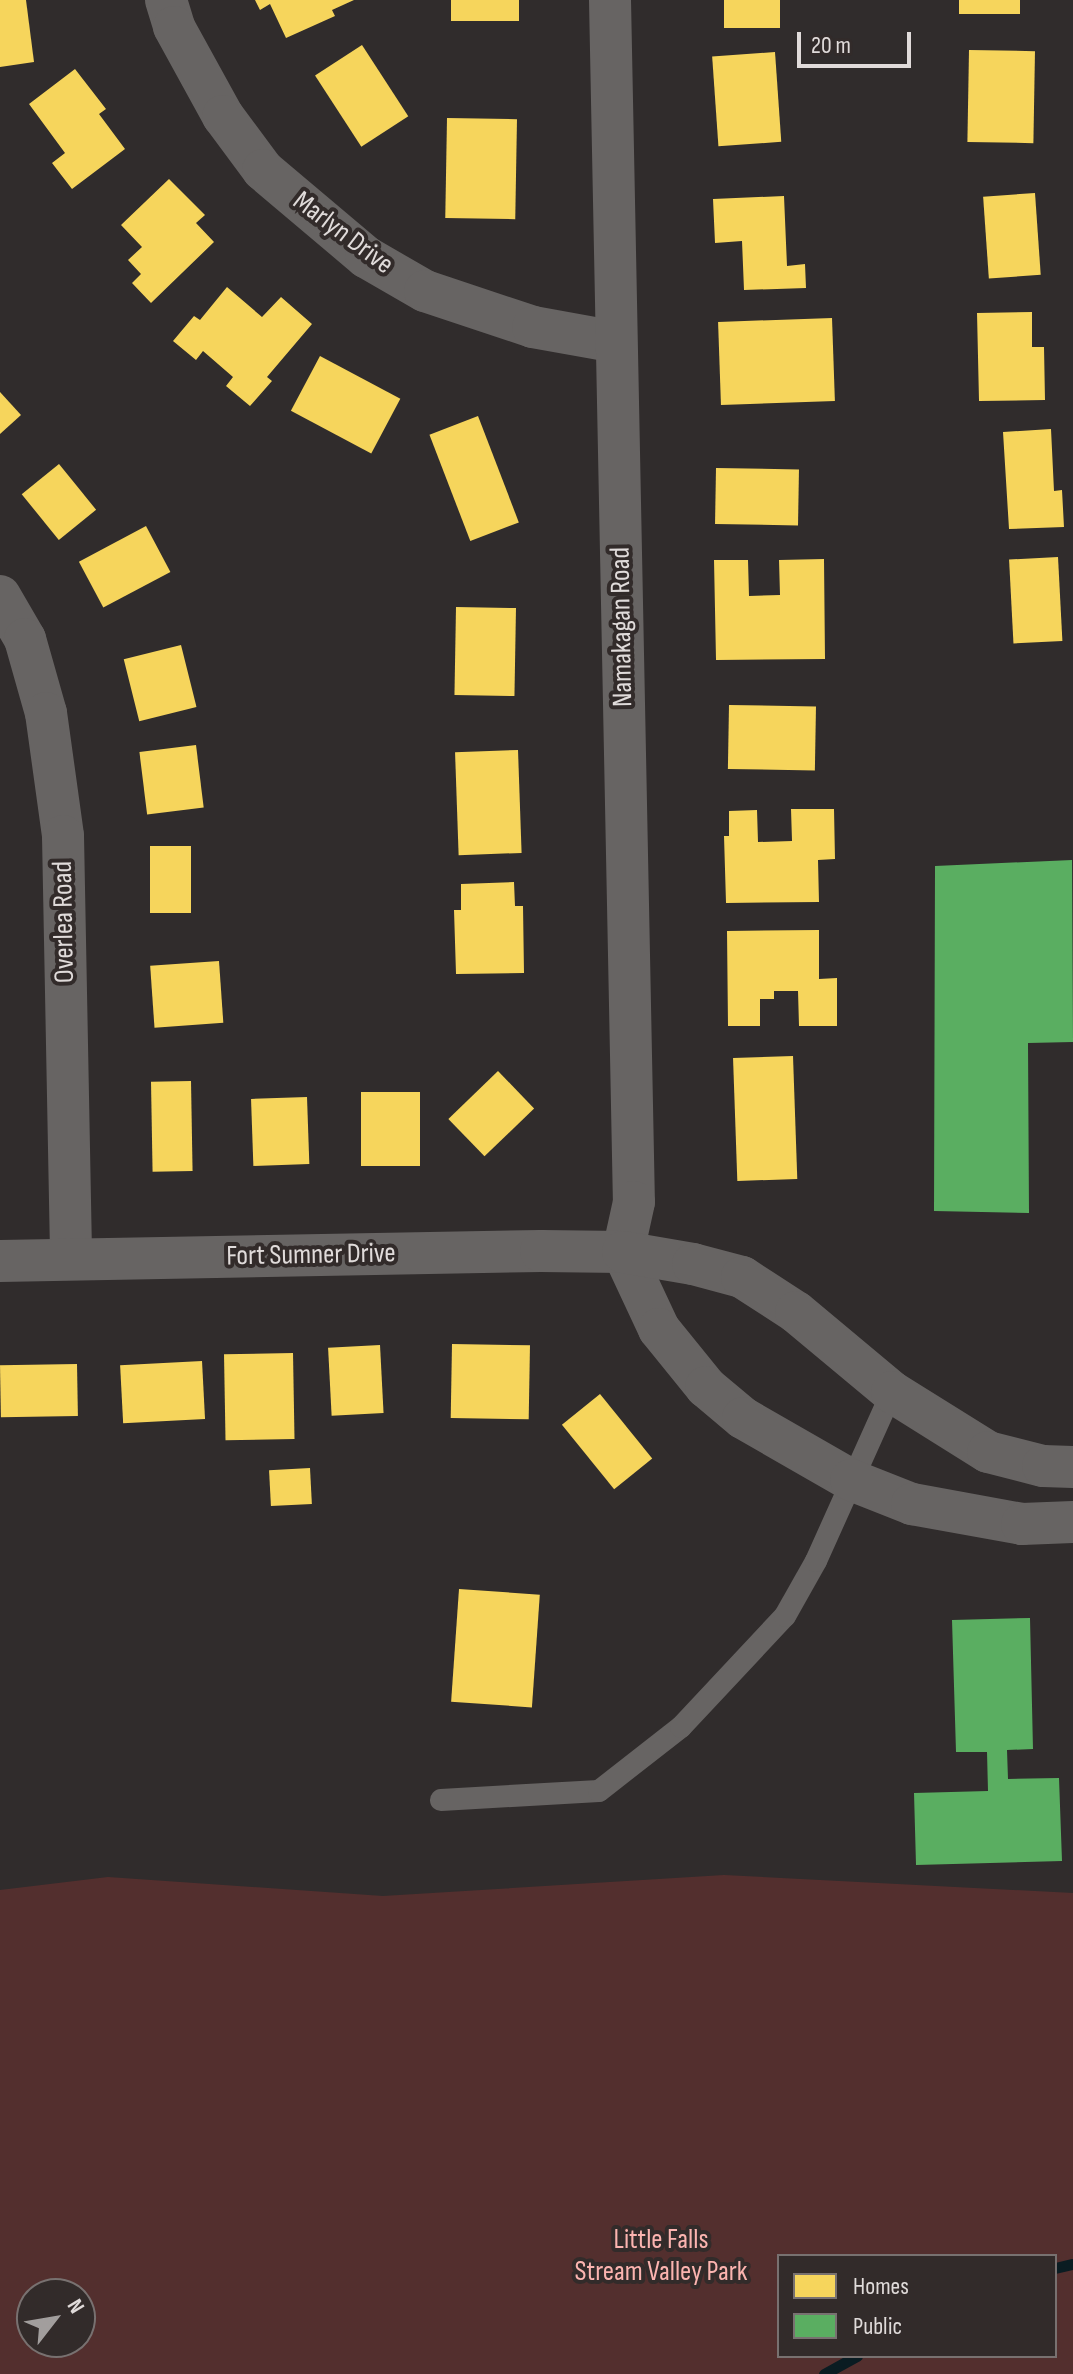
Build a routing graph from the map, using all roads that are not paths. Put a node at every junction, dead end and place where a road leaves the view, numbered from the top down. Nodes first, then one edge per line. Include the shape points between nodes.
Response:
1 (166, 0) edge
2 (610, 0) edge
3 (616, 342) junction
4 (0, 596) edge
5 (623, 1252) junction
6 (71, 1259) junction
7 (0, 1261) edge
8 (892, 1392) junction
9 (1073, 1467) edge
10 (851, 1480) junction
11 (1073, 1522) edge
12 (441, 1800) dead end

1 - 3 street, Marlyn Drive via 174,27 223,116 263,170 366,257 425,291 533,327
2 - 3 street, Namakagan Road
3 - 5 street, Namakagan Road via 634,1202
4 - 6 street, Overlea Road via 25,639 46,713 63,836
5 - 6 street, Fort Sumner Drive
5 - 8 street, Fort Sumner Drive via 742,1277 796,1312
5 - 10 street via 659,1329 706,1387 743,1418
6 - 7 street, Fort Sumner Drive
8 - 9 street, Fort Sumner Drive via 988,1452 1043,1466
8 - 10 lane
10 - 11 street via 912,1504 1022,1524
10 - 12 lane via 785,1616 681,1727 599,1791

